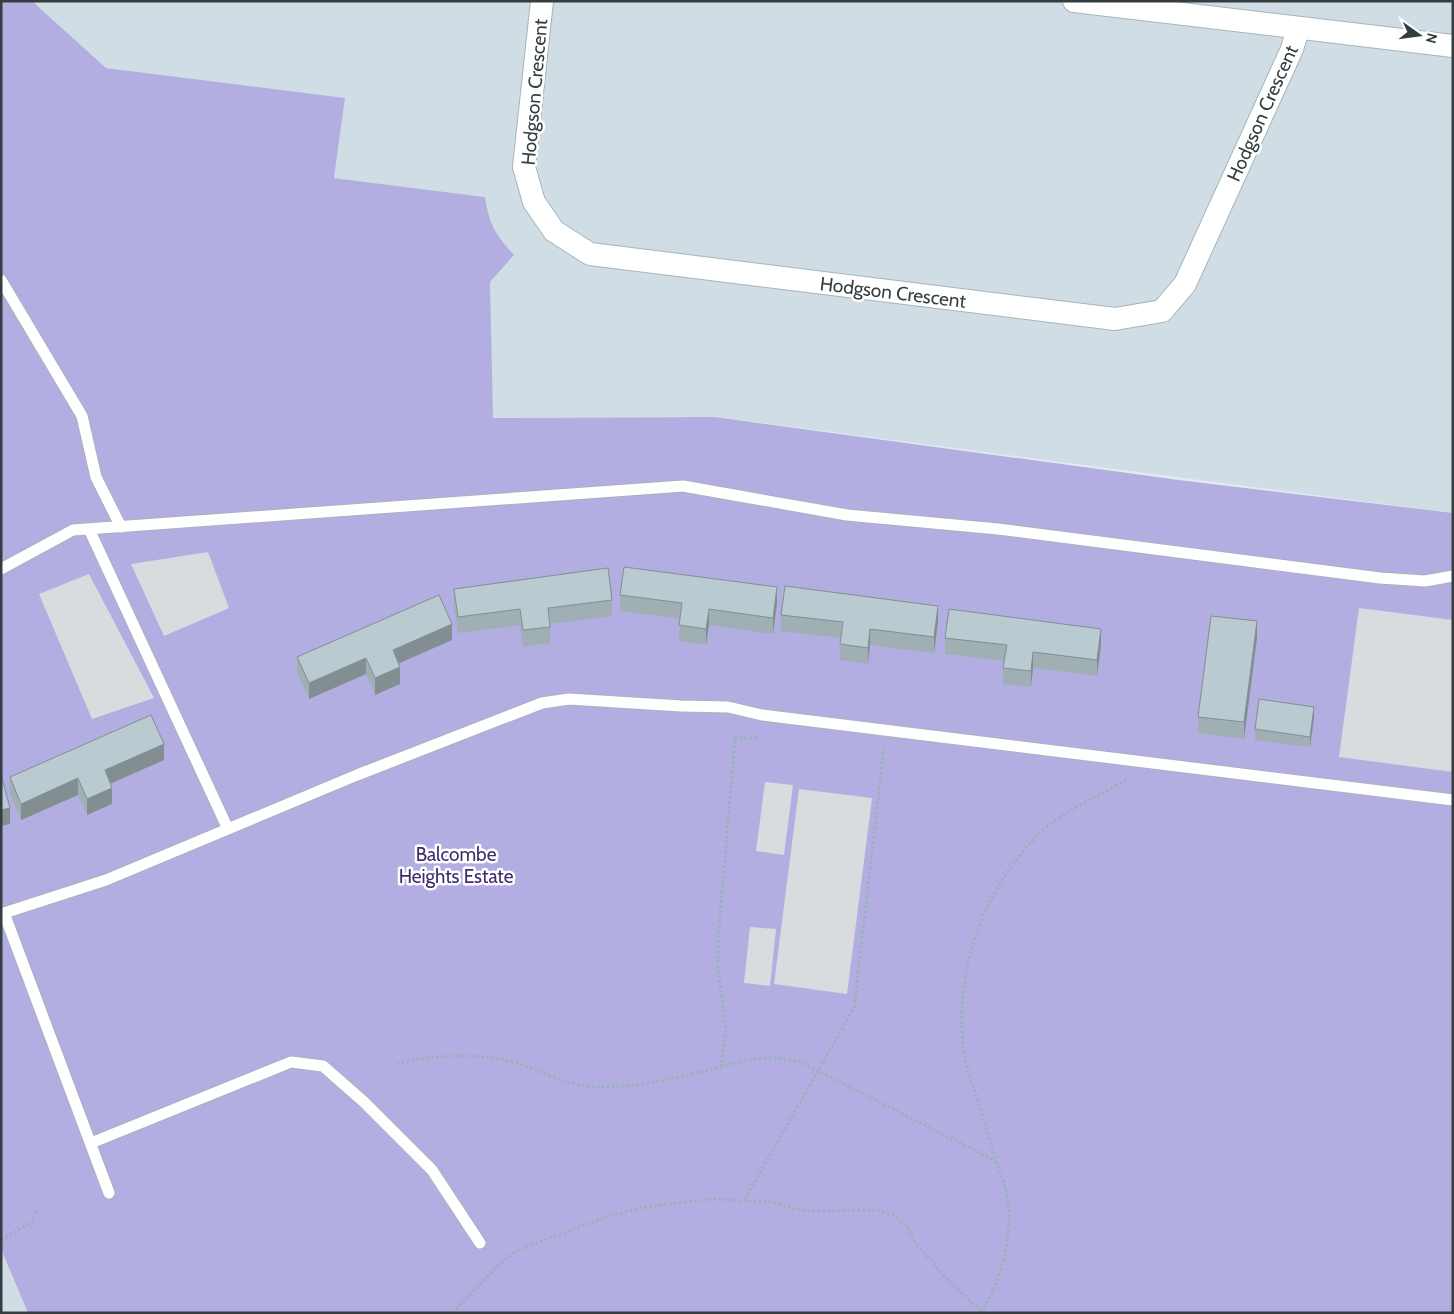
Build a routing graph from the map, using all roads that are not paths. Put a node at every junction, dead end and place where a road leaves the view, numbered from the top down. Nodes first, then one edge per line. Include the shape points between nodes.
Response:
1 (542, 1) edge
2 (1074, 1) edge
3 (1298, 29) junction
4 (1453, 46) edge
5 (1, 280) edge
6 (121, 527) junction
7 (89, 529) junction
8 (1, 570) edge
9 (1453, 576) edge
10 (1453, 800) edge
11 (228, 829) junction
12 (2, 913) edge
13 (91, 1143) junction
14 (109, 1193) dead end
15 (480, 1243) dead end

1 - 3 street, Hodgson Crescent via 524,167 534,202 554,231 590,254 1115,319 1162,311 1186,284 1288,58
2 - 3 street
3 - 4 street
5 - 6 lane via 82,416 96,477
6 - 7 lane
6 - 9 lane via 683,486 847,515 1007,530 1380,578 1425,581
7 - 8 lane via 73,530
7 - 11 lane
10 - 11 lane via 762,715 728,707 568,699 542,703
11 - 12 lane via 106,880
12 - 13 lane
13 - 14 lane
13 - 15 lane via 291,1062 323,1066 432,1170

